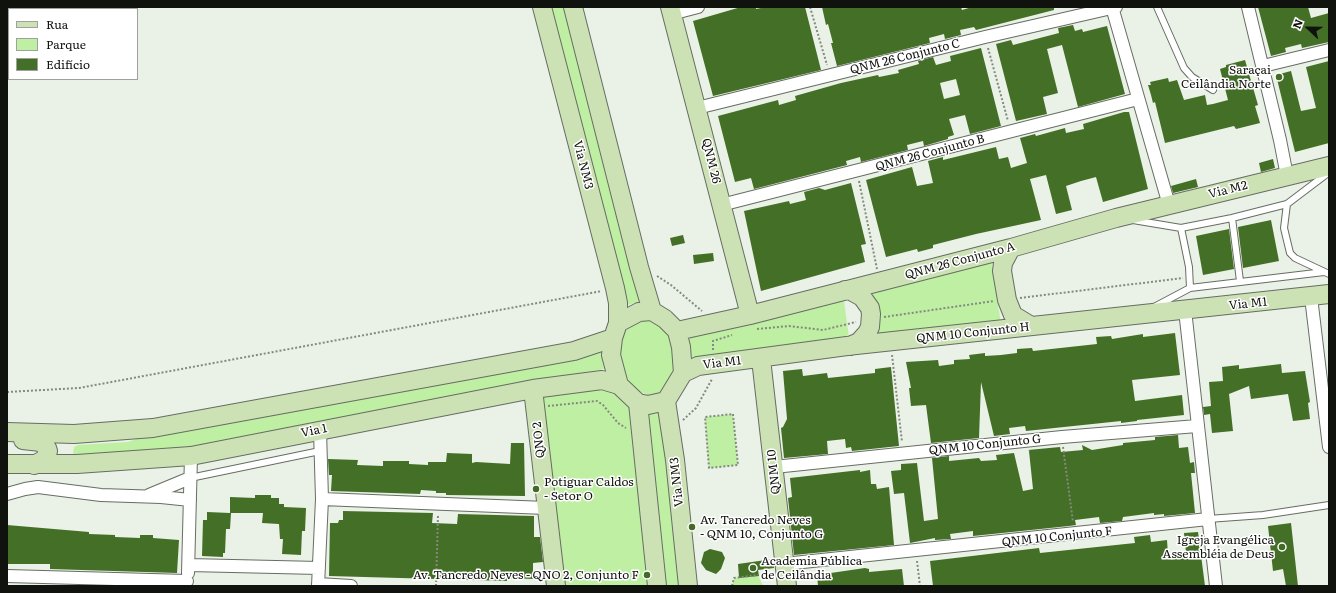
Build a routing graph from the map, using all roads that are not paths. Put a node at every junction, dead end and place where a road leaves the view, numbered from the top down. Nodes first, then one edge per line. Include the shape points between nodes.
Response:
1 (542, 7) edge
2 (573, 7) edge
3 (698, 7) edge
4 (1113, 7) edge
5 (1157, 7) edge
6 (1248, 7) edge
7 (671, 10) edge
8 (1329, 50) edge
9 (1263, 66) junction
10 (1213, 90) dead end
11 (1138, 99) junction
12 (697, 108) junction
13 (1329, 166) edge
14 (1329, 172) edge
15 (1286, 176) junction
16 (1287, 204) junction
17 (722, 205) junction
18 (1169, 205) junction
19 (1116, 218) junction
20 (1232, 218) junction
21 (1181, 228) junction
22 (1012, 248) junction
23 (1326, 273) edge
24 (1240, 281) junction
25 (1190, 288) junction
26 (845, 290) junction
27 (1320, 296) edge
28 (1186, 310) junction
29 (652, 312) junction
30 (1141, 315) junction
31 (752, 322) junction
32 (1031, 326) junction
33 (616, 331) junction
34 (677, 331) junction
35 (847, 346) junction
36 (761, 359) junction
37 (683, 373) junction
38 (619, 385) junction
39 (533, 389) junction
40 (666, 401) junction
41 (638, 403) junction
42 (1327, 408) edge
43 (1197, 426) junction
44 (153, 428) junction
45 (320, 430) junction
46 (7, 432) edge
47 (7, 440) edge
48 (1329, 447) edge
49 (320, 451) junction
50 (191, 456) junction
51 (7, 464) edge
52 (77, 464) junction
53 (34, 465) junction
54 (774, 467) junction
55 (190, 478) junction
56 (7, 494) edge
57 (146, 496) junction
58 (322, 499) junction
59 (190, 500) junction
60 (1329, 505) edge
61 (546, 508) junction
62 (1208, 520) junction
63 (784, 564) junction
64 (189, 565) junction
65 (319, 568) junction
66 (7, 576) edge
67 (187, 583) edge
68 (318, 585) edge
69 (351, 586) edge
70 (556, 586) edge
71 (657, 586) edge
72 (688, 586) edge
73 (787, 586) edge
74 (1216, 586) edge

1 - 33 main road, Via NM3 via 615,288 618,303
2 - 29 main road
3 - 7 street
4 - 11 street
4 - 12 street, QNM 26 Conjunto C
5 - 10 lane via 1184,68 1192,77
6 - 9 street
7 - 12 main road, QNM 26
8 - 9 street
9 - 15 street
11 - 17 street, QNM 26 Conjunto B
11 - 18 street
12 - 17 main road, QNM 26
13 - 15 main road, Via M2
14 - 16 lane
15 - 18 main road, Via M2
16 - 20 lane
16 - 23 lane via 1284,228 1289,251 1294,258
17 - 31 main road, QNM 26
18 - 19 main road, QNM 26 Conjunto A
19 - 21 lane
19 - 22 main road, QNM 26 Conjunto A
20 - 21 lane
20 - 24 lane
21 - 25 lane
22 - 26 main road, QNM 26 Conjunto A
22 - 32 main road via 1003,263 1002,271 1007,300 1013,315
23 - 24 lane
24 - 25 lane
25 - 30 lane
26 - 31 main road, QNM 26 Conjunto A
26 - 35 main road via 862,297 870,308 871,319 864,338
27 - 28 main road, Via M1
27 - 42 street
28 - 30 main road, QNM 10 Conjunto H
28 - 43 street
29 - 33 main road via 639,312
29 - 34 main road via 665,319
30 - 32 main road, QNM 10 Conjunto H
31 - 34 main road
32 - 35 main road, QNM 10 Conjunto H
33 - 38 main road via 612,362
33 - 44 main road via 574,351
34 - 37 main road
35 - 36 main road, QNM 10 Conjunto H
36 - 37 main road, Via M1 via 698,366
36 - 54 main road, QNM 10
37 - 40 main road
38 - 39 main road, Via 1 via 602,380
38 - 41 main road
39 - 45 main road, Via 1
39 - 61 main road, QNO 2
40 - 41 main road via 648,405
40 - 72 main road, Via NM3
41 - 71 main road
42 - 48 street
43 - 54 street, QNM 10 Conjunto G via 1062,437
43 - 62 street
44 - 46 main road via 74,434
44 - 52 main road via 127,438 75,441 70,444 68,455 69,459
45 - 49 street
45 - 50 main road, Via 1
47 - 53 main road via 37,441 45,445 48,451 45,459
49 - 55 lane
49 - 58 street
50 - 52 main road, Via 1
50 - 55 street
51 - 53 main road, Via 1
52 - 53 main road, Via 1
54 - 63 main road, QNM 10
55 - 57 street
55 - 59 street
56 - 57 street via 38,487 101,495
57 - 59 street
58 - 61 street
58 - 65 street
59 - 64 street
60 - 62 lane, QNM 10 Conjunto F
61 - 70 main road, QNO 2
62 - 63 street, QNM 10 Conjunto F
62 - 74 street
63 - 73 main road, QNM 10
64 - 65 street
64 - 67 street
65 - 68 street
66 - 67 street
68 - 69 street

